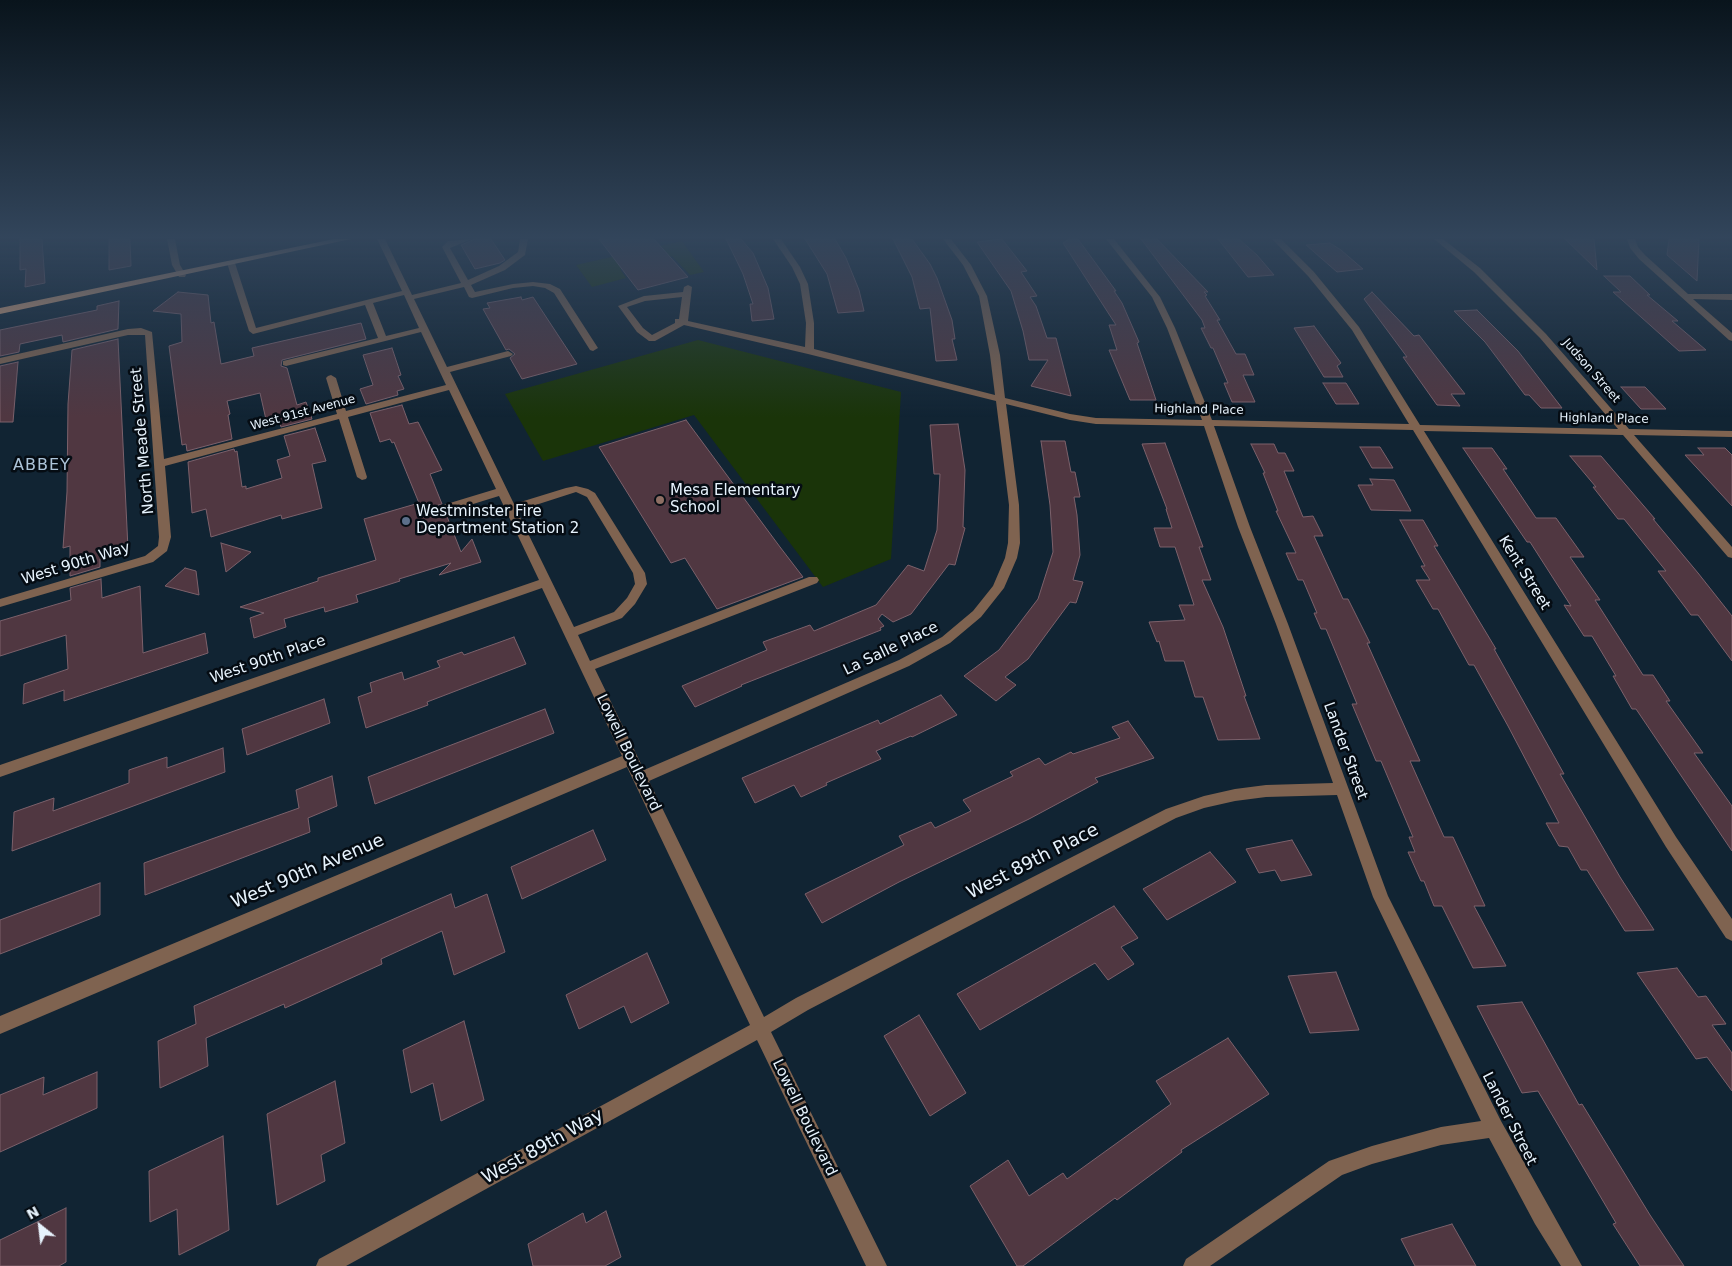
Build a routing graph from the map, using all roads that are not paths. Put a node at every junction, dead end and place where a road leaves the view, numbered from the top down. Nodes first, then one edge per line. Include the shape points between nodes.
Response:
1 (65, 298) edge
2 (242, 298) edge
3 (390, 298) edge
4 (409, 298) edge
5 (561, 298) edge
6 (649, 298) edge
7 (686, 298) edge
8 (806, 298) edge
9 (983, 298) edge
10 (1157, 298) edge
11 (1331, 298) edge
12 (1506, 298) edge
13 (1688, 298) edge
14 (368, 302) junction
15 (0, 311) edge
16 (681, 322) junction
17 (424, 329) junction
18 (1732, 338) edge
19 (383, 339) junction
20 (593, 348) dead end
21 (809, 352) junction
22 (508, 354) dead end
23 (0, 361) edge
24 (286, 363) dead end
25 (445, 370) junction
26 (330, 378) dead end
27 (452, 386) junction
28 (1000, 399) junction
29 (342, 416) junction
30 (1208, 423) junction
31 (1417, 427) junction
32 (1627, 432) junction
33 (1732, 434) edge
34 (160, 464) junction
35 (362, 477) dead end
36 (502, 492) junction
37 (444, 509) dead end
38 (511, 509) junction
39 (159, 552) joint
40 (1732, 554) edge
41 (813, 580) dead end
42 (546, 582) junction
43 (0, 603) edge
44 (570, 633) junction
45 (587, 667) junction
46 (631, 759) junction
47 (0, 771) edge
48 (641, 778) junction
49 (1341, 789) junction
50 (1732, 933) edge
51 (0, 1025) edge
52 (760, 1028) junction
53 (1494, 1128) junction
54 (326, 1266) edge
55 (878, 1266) edge
56 (1193, 1266) edge
57 (1572, 1266) edge

1 - 15 main road
2 - 14 street via 253,331
3 - 14 street
4 - 17 street, Lowell Boulevard
5 - 20 street
6 - 16 street via 622,306 640,330 652,339
7 - 16 street
8 - 21 street via 810,323
9 - 28 street, La Salle Place via 996,355
10 - 30 street, Lander Street
11 - 31 street, Kent Street via 1356,329
12 - 32 street, Judson Street
13 - 18 street
14 - 19 street
16 - 21 street, Highland Place
17 - 19 street
17 - 25 street, Lowell Boulevard
19 - 24 street
21 - 28 street, Highland Place
22 - 25 street
23 - 34 street, North Meade Street via 141,331 149,334
25 - 27 street, Lowell Boulevard
26 - 29 street
27 - 29 street, West 91st Avenue
27 - 36 street, Lowell Boulevard
28 - 30 street, Highland Place via 1082,419
28 - 48 street, La Salle Place via 1014,505 1014,543 1005,575 977,614 946,640 904,663
29 - 34 street, West 91st Avenue
29 - 35 street
30 - 31 street, Highland Place
30 - 49 street, Lander Street
31 - 32 street, Highland Place
31 - 50 street, Kent Street via 1666,834
32 - 33 street, Highland Place
32 - 40 street, Judson Street
34 - 39 street, North Meade Street via 166,536
36 - 37 street
36 - 38 street, Lowell Boulevard
38 - 42 street, Lowell Boulevard
38 - 44 street via 566,491 584,491 591,496 639,573 641,584 618,615
39 - 43 street, West 90th Way via 138,562
41 - 45 street
42 - 44 street, Lowell Boulevard
42 - 47 street, West 90th Place
44 - 45 street, Lowell Boulevard
45 - 46 street, Lowell Boulevard
46 - 48 street, Lowell Boulevard
46 - 51 street, West 90th Avenue
48 - 52 street, Lowell Boulevard
49 - 52 street, West 89th Place via 1235,795 1171,813
49 - 53 street, Lander Street via 1381,896
52 - 54 street, West 89th Way
52 - 55 street, Lowell Boulevard
53 - 56 street via 1441,1136 1336,1168
53 - 57 street, Lander Street

